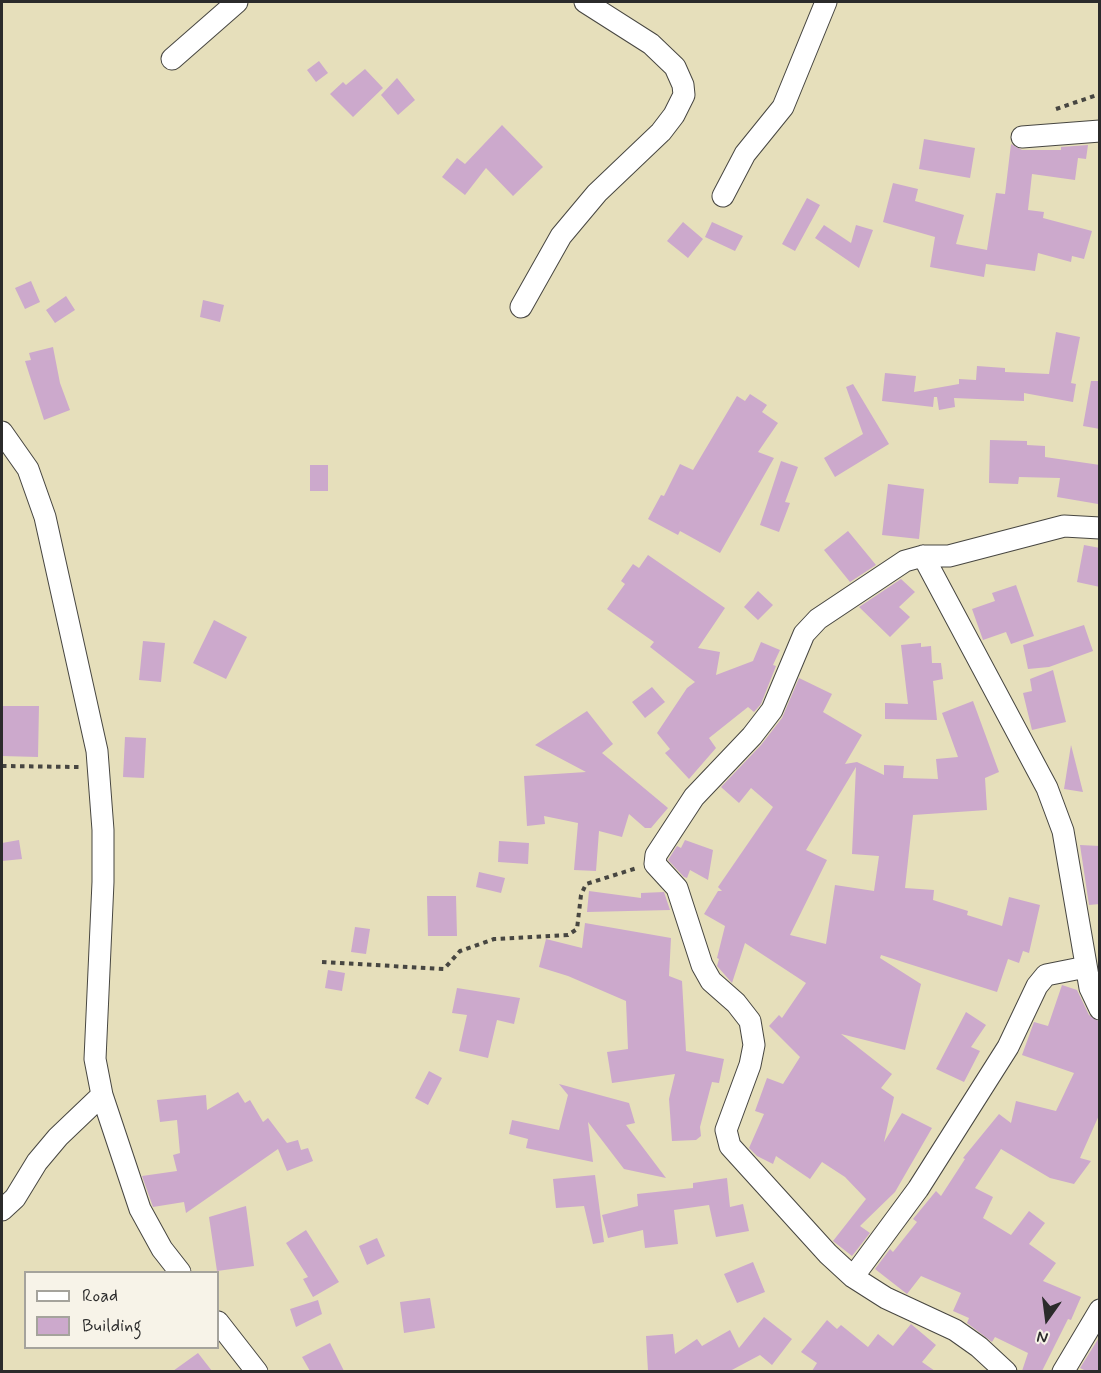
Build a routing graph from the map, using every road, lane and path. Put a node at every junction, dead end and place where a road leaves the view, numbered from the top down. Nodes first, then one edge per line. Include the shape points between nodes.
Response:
1 (237, 2) edge
2 (585, 2) edge
3 (826, 2) edge
4 (172, 59) dead end
5 (1100, 94) edge
6 (1056, 109) dead end
7 (1100, 131) edge
8 (1022, 137) dead end
9 (723, 196) dead end
10 (521, 307) dead end
11 (2, 432) edge
12 (1100, 528) edge
13 (923, 556) junction
14 (2, 766) edge
15 (98, 767) junction
16 (655, 864) junction
17 (322, 962) dead end
18 (1086, 967) junction
19 (1100, 1009) edge
20 (102, 1095) junction
21 (2, 1210) edge
22 (179, 1271) edge
23 (853, 1277) junction
24 (1100, 1310) edge
25 (219, 1323) edge
26 (257, 1371) edge
27 (1006, 1371) edge
28 (1063, 1371) edge

1 - 4 street
2 - 10 street via 643,38 667,59 675,67 684,95 660,132 597,193 561,236
3 - 9 street via 783,107 745,154
5 - 6 path
7 - 8 street
11 - 15 street via 28,469 45,517 94,732
12 - 13 street via 1064,526 949,556
13 - 16 street via 905,561 818,619 804,634 772,710 694,797 656,855
13 - 18 street via 1047,788 1063,831
14 - 15 path
15 - 20 street via 103,882 95,1059
16 - 17 path via 586,884 577,929 568,935 494,939 460,951 444,969
16 - 23 street via 684,901 702,965 711,981 750,1021 754,1045 726,1130 730,1146
18 - 19 street
18 - 23 street via 1046,975 1037,986 1008,1047 918,1189
20 - 21 street via 58,1137 15,1198
20 - 22 street via 140,1209
23 - 27 street via 886,1298 955,1330
24 - 28 street
25 - 26 street

